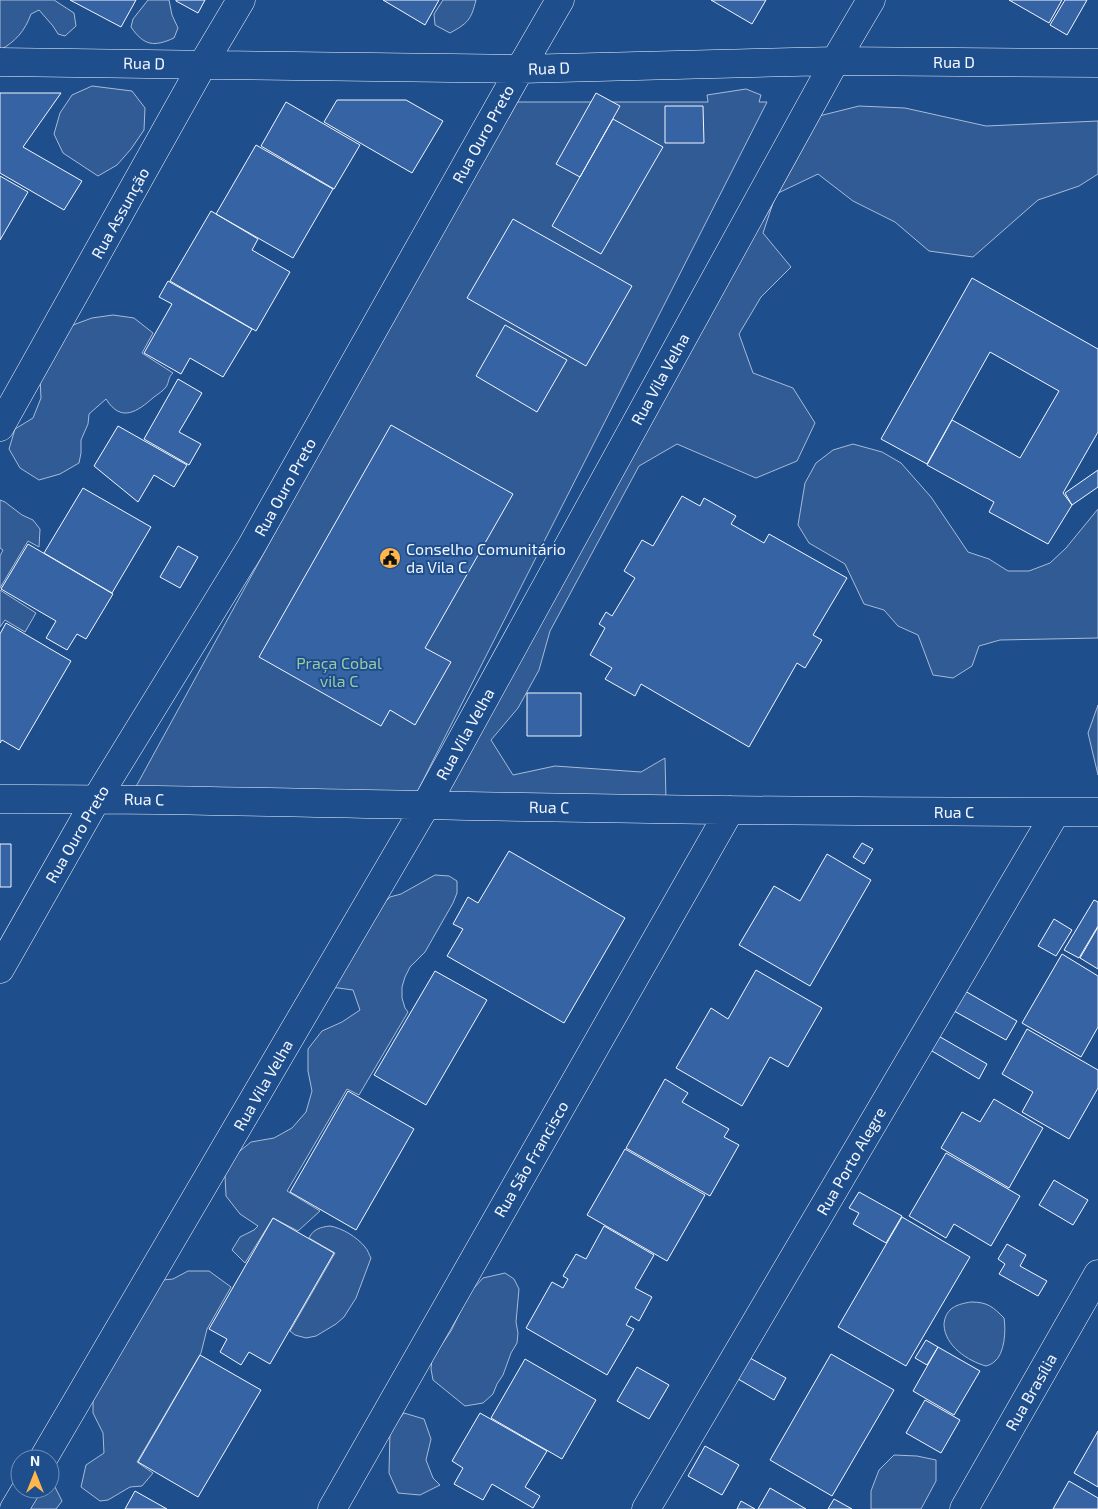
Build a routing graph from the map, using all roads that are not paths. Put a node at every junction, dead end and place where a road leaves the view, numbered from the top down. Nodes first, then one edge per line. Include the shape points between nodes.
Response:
1 (241, 0) edge
2 (560, 0) edge
3 (871, 0) edge
4 (835, 61) junction
5 (0, 62) edge
6 (1098, 63) edge
7 (203, 64) junction
8 (520, 69) junction
9 (0, 427) edge
10 (97, 798) junction
11 (0, 799) edge
12 (426, 806) junction
13 (730, 810) junction
14 (1056, 812) junction
15 (1098, 812) edge
16 (0, 969) edge
17 (1098, 1274) edge
18 (49, 1449) edge
19 (332, 1509) edge
20 (646, 1509) edge
21 (964, 1509) edge

1 - 7 street, Rua Assunção
2 - 8 street, Rua Ouro Preto
3 - 4 street, Rua Vila Velha
4 - 6 street, Rua D
4 - 8 street, Rua D
4 - 12 street, Rua Vila Velha
5 - 7 street, Rua D
7 - 8 street, Rua D
7 - 9 street, Rua Assunção
8 - 10 street, Rua Ouro Preto via 251,547
10 - 11 street, Rua C
10 - 12 street, Rua C
10 - 16 street, Rua Ouro Preto
12 - 13 street, Rua C
12 - 18 street, Rua Vila Velha
13 - 14 street, Rua C
13 - 19 street, Rua São Francisco
14 - 15 street, Rua C
14 - 20 street, Rua Porto Alegre
17 - 21 street, Rua Brasília

